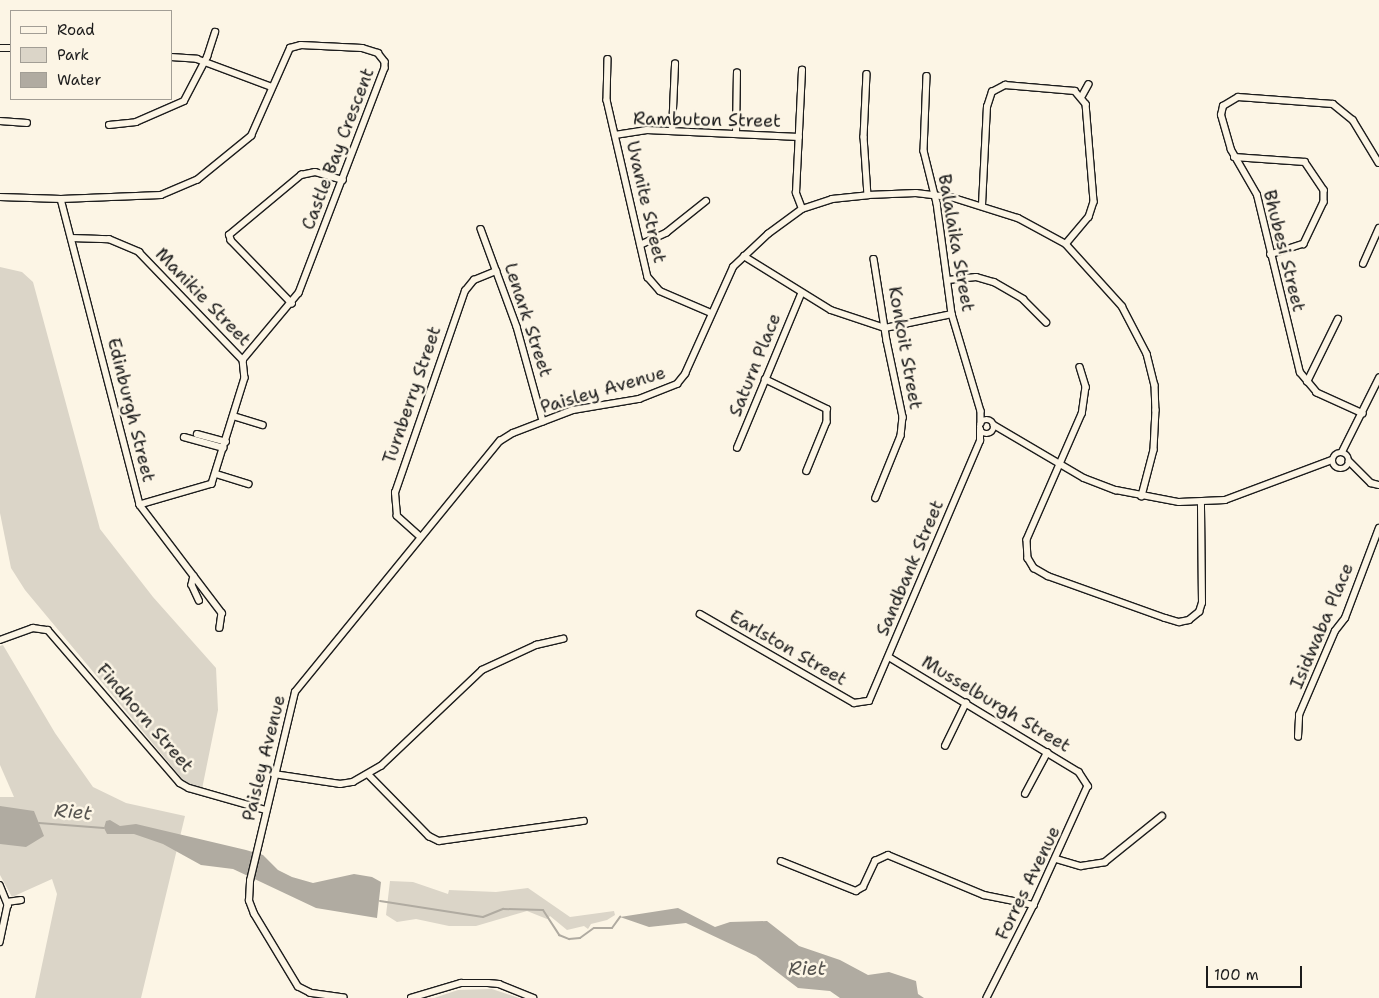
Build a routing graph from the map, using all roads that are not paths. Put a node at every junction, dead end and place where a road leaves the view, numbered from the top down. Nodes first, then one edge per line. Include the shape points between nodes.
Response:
1 (215, 32) dead end
2 (172, 56) edge
3 (608, 59) dead end
4 (205, 62) junction
5 (675, 64) dead end
6 (802, 70) dead end
7 (738, 73) dead end
8 (867, 74) dead end
9 (927, 76) dead end
10 (1088, 85) dead end
11 (272, 87) junction
12 (1082, 96) junction
13 (0, 122) edge
14 (28, 123) dead end
15 (110, 125) dead end
16 (672, 131) junction
17 (736, 134) junction
18 (615, 135) junction
19 (799, 137) junction
20 (1234, 157) junction
21 (1379, 163) edge
22 (343, 180) junction
23 (868, 194) junction
24 (934, 196) junction
25 (0, 197) edge
26 (61, 199) junction
27 (706, 201) dead end
28 (982, 205) junction
29 (802, 210) junction
30 (1379, 228) edge
31 (480, 229) dead end
32 (71, 238) junction
33 (1066, 244) junction
34 (640, 245) junction
35 (1271, 255) junction
36 (744, 256) junction
37 (874, 259) dead end
38 (1363, 264) dead end
39 (496, 271) junction
40 (948, 280) junction
41 (801, 294) junction
42 (292, 304) junction
43 (711, 313) junction
44 (952, 314) junction
45 (1338, 319) dead end
46 (1046, 322) dead end
47 (884, 328) junction
48 (243, 360) junction
49 (1080, 367) dead end
50 (1379, 378) edge
51 (765, 379) junction
52 (1307, 382) junction
53 (981, 411) junction
54 (1363, 414) junction
55 (233, 416) junction
56 (543, 421) junction
57 (992, 422) junction
58 (981, 423) junction
59 (263, 425) dead end
60 (980, 430) junction
61 (1000, 430) junction
62 (991, 433) junction
63 (197, 434) dead end
64 (184, 437) dead end
65 (980, 440) junction
66 (225, 445) junction
67 (737, 448) dead end
68 (1346, 456) junction
69 (1332, 460) junction
70 (1058, 465) junction
71 (1323, 466) junction
72 (1336, 468) junction
73 (1346, 468) junction
74 (806, 471) dead end
75 (1357, 471) junction
76 (216, 474) junction
77 (248, 484) dead end
78 (1379, 485) edge
79 (1142, 496) junction
80 (876, 498) dead end
81 (1201, 503) junction
82 (140, 505) junction
83 (1379, 528) edge
84 (420, 537) junction
85 (193, 575) junction
86 (200, 600) dead end
87 (700, 614) dead end
88 (220, 628) dead end
89 (563, 639) dead end
90 (0, 640) edge
91 (889, 657) junction
92 (966, 703) junction
93 (863, 704) joint
94 (1298, 737) dead end
95 (944, 746) dead end
96 (1047, 753) junction
97 (274, 774) junction
98 (368, 775) junction
99 (1085, 779) joint
100 (1025, 794) dead end
101 (266, 810) junction
102 (1162, 816) dead end
103 (584, 821) dead end
104 (1056, 859) junction
105 (781, 861) dead end
106 (0, 885) edge
107 (21, 900) dead end
108 (7, 902) junction
109 (1034, 905) junction
110 (0, 942) edge
111 (316, 996) edge
112 (337, 998) edge
113 (344, 998) edge
114 (411, 998) edge
115 (533, 998) edge
116 (987, 998) edge

1 - 4 street
2 - 4 street
3 - 18 street, Uvanite Street via 606,96
4 - 11 street
4 - 15 street via 190,95 181,104 136,122
5 - 16 street
6 - 19 street
7 - 17 street
8 - 23 street via 864,137
9 - 24 street, Balalaika Street via 924,151
10 - 12 street
11 - 22 street, Castle Bay Crescent via 286,54 295,46 366,48 383,57 385,68
11 - 26 street, Castle Bay Crescent via 251,136 192,183 150,198
12 - 28 street via 1066,89 1013,85 1000,86 992,92 987,107
12 - 33 street via 1086,108 1094,202 1089,217
13 - 14 street
16 - 17 street, Rambuton Street
16 - 18 street, Rambuton Street via 641,130
17 - 19 street, Rambuton Street
18 - 34 street, Uvanite Street
19 - 29 street via 796,198
20 - 21 street, Bhubesi Street via 1222,110 1230,99 1244,97 1321,101 1338,106 1353,120
20 - 35 street, Bhubesi Street via 1255,191
20 - 35 street via 1305,162 1324,190 1324,202 1304,244
22 - 42 street, Castle Bay Crescent
22 - 42 street via 315,172 301,175 229,235 231,241
23 - 24 street, Paisley Avenue
23 - 29 street, Paisley Avenue via 832,199
24 - 28 street, Paisley Avenue
24 - 40 street, Balalaika Street
25 - 26 street
26 - 32 street
27 - 34 street via 666,234
28 - 33 street, Paisley Avenue via 1018,218
29 - 36 street, Paisley Avenue
30 - 38 street
31 - 39 street, Lenark Street
32 - 48 street, Manikie Street via 109,239 139,252
32 - 82 street, Edinburgh Street
33 - 79 street, Paisley Avenue via 1122,306 1146,354 1156,410 1154,450
34 - 43 street, Uvanite Street via 648,278 655,287
35 - 52 street, Bhubesi Street via 1298,367
36 - 41 street
36 - 43 street, Paisley Avenue via 726,280
37 - 47 street, Konkoit Street
39 - 56 street, Lenark Street via 517,327
39 - 84 street, Turnberry Street via 474,280 465,291 395,493 397,516
40 - 44 street, Balalaika Street
40 - 46 street via 976,277 994,282 1023,299
41 - 47 street via 831,310
41 - 51 street, Saturn Place
42 - 48 street, Castle Bay Crescent
43 - 56 street, Paisley Avenue via 685,374 672,388 639,399 573,410
44 - 47 street
44 - 53 street, Balalaika Street
45 - 52 street
47 - 80 street, Konkoit Street via 903,424
48 - 55 street, Manikie Street via 246,376
49 - 70 street via 1086,387 1083,408
50 - 54 street
51 - 67 street, Saturn Place
51 - 74 street via 821,403 827,409 827,422
52 - 54 street, Bhubesi Street via 1317,393
53 - 57 street, Balalaika Street
53 - 58 street, Balalaika Street
54 - 68 street
55 - 59 street
55 - 66 street, Manikie Street
56 - 84 street, Paisley Avenue via 513,433 497,444
57 - 58 street
57 - 61 street, Balalaika Street
57 - 62 street
58 - 60 street, Balalaika Street
60 - 62 street
60 - 65 street, Sandbank Street
61 - 62 street
61 - 70 street, Balalaika Street via 1021,439
62 - 65 street
63 - 66 street
64 - 66 street
65 - 91 street, Sandbank Street
66 - 76 street, Manikie Street
68 - 69 street, Balalaika Street via 1336,454
68 - 73 street
68 - 75 street
69 - 71 street, Balalaika Street
69 - 72 street
70 - 79 street, Balalaika Street via 1106,487
70 - 81 street via 1029,534 1027,553 1030,563 1048,576 1177,622 1196,615 1202,603
71 - 72 street, Balalaika Street
71 - 81 street, Balalaika Street via 1225,500
72 - 73 street, Balalaika Street
73 - 75 street, Balalaika Street
75 - 78 street
76 - 77 street
76 - 82 street via 208,487
79 - 81 street, Balalaika Street
82 - 85 street, Edinburgh Street
83 - 94 street, Isidwaba Place via 1345,618 1336,631 1300,715
84 - 97 street, Paisley Avenue via 295,692
85 - 86 street via 192,585
85 - 88 street, Edinburgh Street via 222,613
87 - 93 street, Earlston Street via 845,699
89 - 98 street via 536,645 482,670
90 - 101 street, Findhorn Street via 33,628 44,629 54,636 180,783
91 - 92 street, Musselburgh Street
91 - 93 street, Sandbank Street via 872,697
92 - 95 street
92 - 96 street, Musselburgh Street
96 - 99 street, Musselburgh Street
96 - 100 street
97 - 98 street via 343,784
97 - 101 street, Paisley Avenue
98 - 103 street via 429,836 439,841
99 - 104 street, Forres Avenue via 1087,794
101 - 111 street, Paisley Avenue via 249,896 254,914 296,984
102 - 104 street via 1106,862 1081,866
104 - 109 street, Forres Avenue
105 - 109 street via 856,891 864,887 875,861 888,855 984,895
106 - 108 street
107 - 108 street
108 - 110 street
109 - 116 street, Forres Avenue
111 - 112 street, Paisley Avenue
112 - 113 street, Paisley Avenue
114 - 115 street via 461,984 488,982

